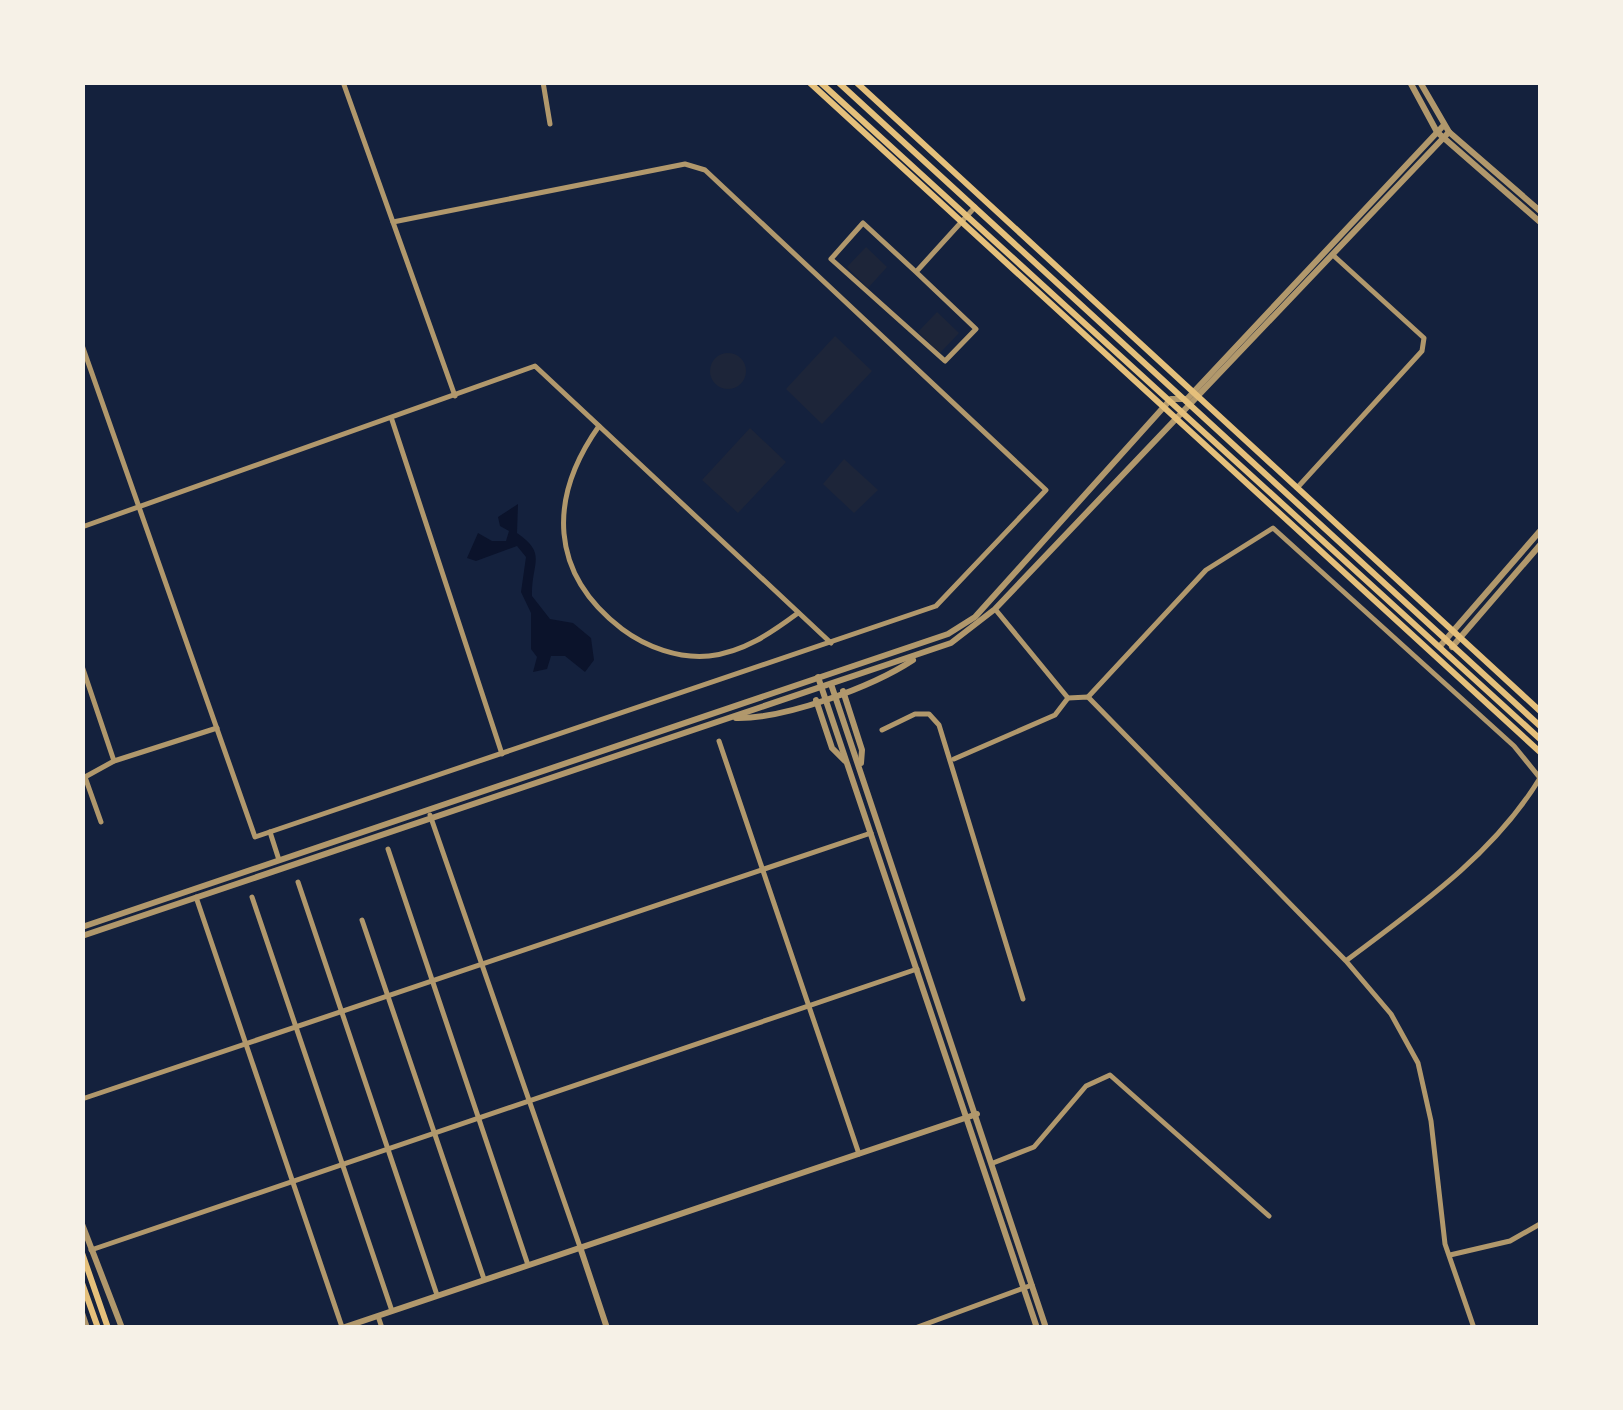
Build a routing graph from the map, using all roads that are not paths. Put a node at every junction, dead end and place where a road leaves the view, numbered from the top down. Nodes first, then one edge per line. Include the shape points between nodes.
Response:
1 (343, 82) edge
2 (544, 82) edge
3 (809, 82) edge
4 (820, 82) edge
5 (838, 82) edge
6 (856, 82) edge
7 (1410, 82) edge
8 (1420, 82) edge
9 (550, 124) dead end
10 (1444, 132) junction
11 (972, 210) junction
12 (1540, 211) edge
13 (393, 222) junction
14 (962, 222) junction
15 (1540, 222) edge
16 (1334, 256) junction
17 (916, 272) junction
18 (82, 345) edge
19 (1197, 394) junction
20 (454, 396) junction
21 (1171, 399) junction
22 (1190, 402) junction
23 (1164, 407) junction
24 (1182, 411) junction
25 (392, 418) junction
26 (1175, 418) junction
27 (600, 426) junction
28 (1298, 488) junction
29 (139, 508) junction
30 (82, 527) edge
31 (1540, 531) edge
32 (1540, 544) edge
33 (995, 609) junction
34 (798, 613) junction
35 (1454, 630) junction
36 (1461, 637) junction
37 (1444, 642) junction
38 (830, 643) junction
39 (1451, 648) junction
40 (922, 654) junction
41 (82, 666) edge
42 (828, 674) junction
43 (818, 677) junction
44 (827, 686) junction
45 (834, 694) junction
46 (1088, 697) junction
47 (1068, 698) junction
48 (816, 700) junction
49 (1540, 712) edge
50 (730, 718) junction
51 (1540, 726) edge
52 (216, 728) junction
53 (882, 730) dead end
54 (1540, 738) edge
55 (719, 741) dead end
56 (1540, 752) edge
57 (502, 754) junction
58 (953, 759) junction
59 (114, 762) junction
60 (848, 764) junction
61 (429, 814) junction
62 (101, 822) dead end
63 (270, 832) junction
64 (871, 833) junction
65 (388, 849) dead end
66 (279, 860) junction
67 (764, 869) junction
68 (298, 882) dead end
69 (196, 897) junction
70 (252, 897) dead end
71 (362, 920) dead end
72 (84, 931) edge
73 (1346, 960) junction
74 (482, 966) junction
75 (918, 969) junction
76 (433, 982) junction
77 (388, 998) junction
78 (1023, 999) dead end
79 (808, 1006) junction
80 (341, 1014) junction
81 (296, 1028) junction
82 (247, 1045) junction
83 (82, 1099) edge
84 (529, 1104) junction
85 (977, 1114) junction
86 (968, 1117) junction
87 (479, 1120) junction
88 (435, 1135) junction
89 (388, 1150) junction
90 (859, 1154) junction
91 (993, 1163) junction
92 (342, 1166) junction
93 (294, 1184) junction
94 (1269, 1216) dead end
95 (82, 1224) edge
96 (1540, 1224) edge
97 (580, 1247) junction
98 (92, 1250) junction
99 (82, 1253) edge
100 (1449, 1255) junction
101 (528, 1264) junction
102 (484, 1279) junction
103 (82, 1283) edge
104 (1028, 1287) junction
105 (437, 1295) junction
106 (392, 1311) junction
107 (82, 1313) edge
108 (378, 1316) junction
109 (342, 1327) edge
110 (88, 1328) edge
111 (98, 1328) edge
112 (108, 1328) edge
113 (122, 1328) edge
114 (382, 1328) edge
115 (607, 1328) edge
116 (914, 1328) edge
117 (1037, 1328) edge
118 (1046, 1328) edge
119 (1474, 1328) edge

1 - 13 street
2 - 9 street
3 - 14 main road
4 - 11 main road
5 - 11 main road
6 - 19 main road
7 - 10 street
8 - 10 street
10 - 12 street
10 - 15 street
10 - 16 street
10 - 19 street
11 - 14 street
11 - 21 main road
11 - 22 main road
13 - 20 street
13 - 38 street via 685,164 705,170 1046,490 936,606
14 - 17 street
14 - 23 main road
16 - 19 street
16 - 28 street via 1424,338 1422,351
17 - 17 street via 863,223 831,259 944,361 976,328
18 - 29 street
19 - 22 street
19 - 28 main road
20 - 25 street
20 - 27 street via 534,366
21 - 22 street
21 - 23 street
21 - 24 main road
22 - 24 street
22 - 37 main road
23 - 26 main road
23 - 42 street via 975,617 948,634
24 - 26 street
24 - 37 main road
25 - 29 street
25 - 57 street
26 - 33 street
26 - 56 main road
27 - 34 street
27 - 34 street via 574,465 563,537 574,574 610,620 645,644 706,657 751,644
28 - 35 main road
29 - 30 street
29 - 52 street
31 - 35 street
32 - 36 street
33 - 40 street via 951,643
33 - 47 street
34 - 38 street
35 - 36 main road
35 - 37 street
36 - 39 street
36 - 49 main road
37 - 39 main road
38 - 57 street
39 - 51 main road
39 - 54 main road
40 - 44 street
40 - 45 street via 892,674
41 - 59 street
42 - 43 street
42 - 44 street
43 - 44 street
43 - 61 street
44 - 45 street
44 - 50 street
45 - 48 street
45 - 60 street
45 - 85 street
46 - 47 street
46 - 73 street
46 - 73 street via 1206,570 1273,528 1514,746 1540,778 1522,808 1451,881
47 - 58 street via 1054,715
48 - 50 street via 758,718
48 - 60 street via 832,748
50 - 61 street
52 - 59 street
52 - 63 street via 255,837
53 - 58 street via 929,714
55 - 67 street
57 - 63 street
58 - 78 street
59 - 62 street via 86,777
60 - 64 street
61 - 66 street
61 - 69 street
61 - 74 street
63 - 66 street
64 - 67 street
64 - 75 street
65 - 76 street
66 - 72 street
67 - 74 street
67 - 79 street
68 - 80 street
69 - 72 street
69 - 82 street
70 - 81 street
71 - 77 street
73 - 100 street via 1391,1014 1418,1063
74 - 76 street
74 - 84 street
75 - 79 street
75 - 86 street
76 - 77 street
76 - 87 street
77 - 80 street
77 - 88 street
79 - 84 street
79 - 90 street
80 - 81 street
80 - 89 street
81 - 82 street
81 - 92 street
82 - 83 street
82 - 93 street
84 - 87 street
84 - 97 street
85 - 86 street
85 - 91 street
86 - 90 street
86 - 104 street
87 - 88 street
87 - 101 street
88 - 89 street
88 - 102 street
89 - 92 street
89 - 105 street
90 - 97 street
91 - 94 street via 1034,1148 1086,1086 1110,1075
91 - 104 street
92 - 93 street
92 - 106 street
93 - 98 street
93 - 109 street
95 - 98 street
96 - 100 street via 1510,1241
97 - 101 street
97 - 115 street
98 - 113 street
99 - 112 main road
100 - 119 street
101 - 102 street
102 - 105 street
103 - 111 main road
104 - 116 street
104 - 117 street
104 - 118 street
105 - 106 street
106 - 108 street
107 - 110 street
108 - 109 street
108 - 114 street

